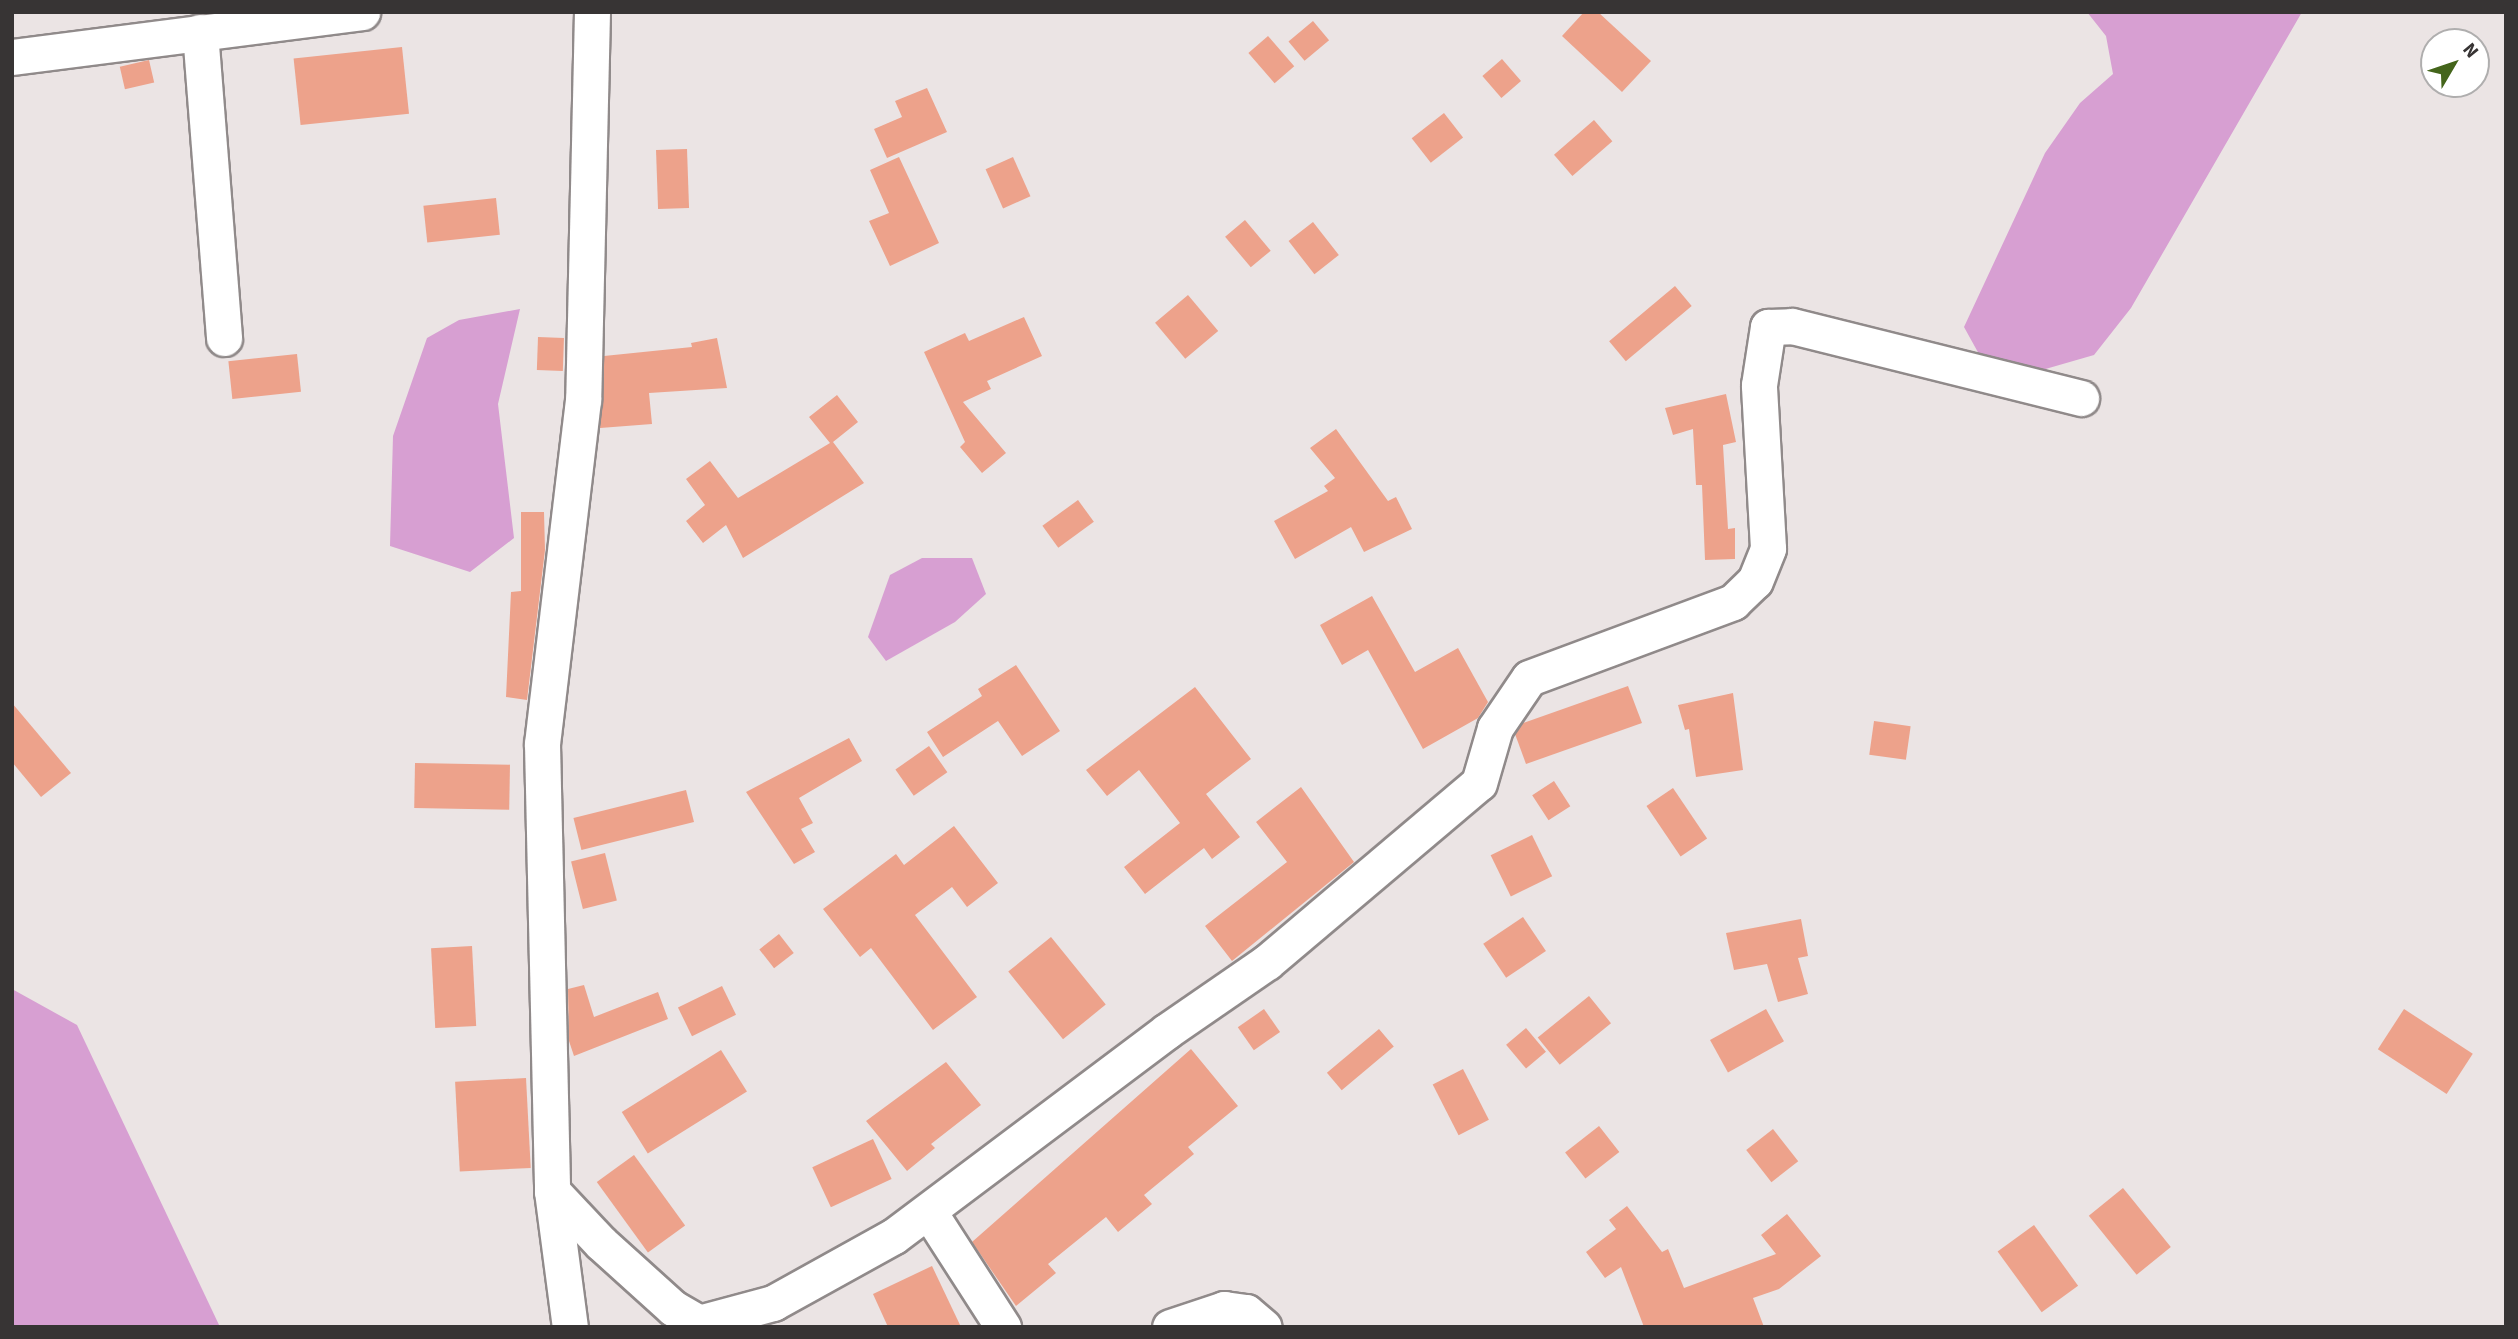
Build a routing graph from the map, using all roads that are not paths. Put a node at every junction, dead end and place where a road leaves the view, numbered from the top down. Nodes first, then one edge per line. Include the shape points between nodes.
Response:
1 (362, 12) edge
2 (592, 12) edge
3 (200, 32) junction
4 (12, 57) edge
5 (224, 338) dead end
6 (2081, 398) dead end
7 (552, 1191) junction
8 (929, 1212) junction
9 (570, 1327) edge
10 (1003, 1327) edge
11 (1170, 1327) edge
12 (1264, 1327) edge

1 - 3 street
2 - 7 street via 583,400 542,744
3 - 4 street
3 - 5 street
6 - 8 street via 1792,326 1768,327 1759,385 1768,548 1755,581 1733,602 1529,678 1495,728 1479,783 1267,962 1167,1031
7 - 8 street via 673,1308 699,1323 773,1303
7 - 9 street
8 - 10 street
11 - 12 street via 1224,1309 1246,1312

